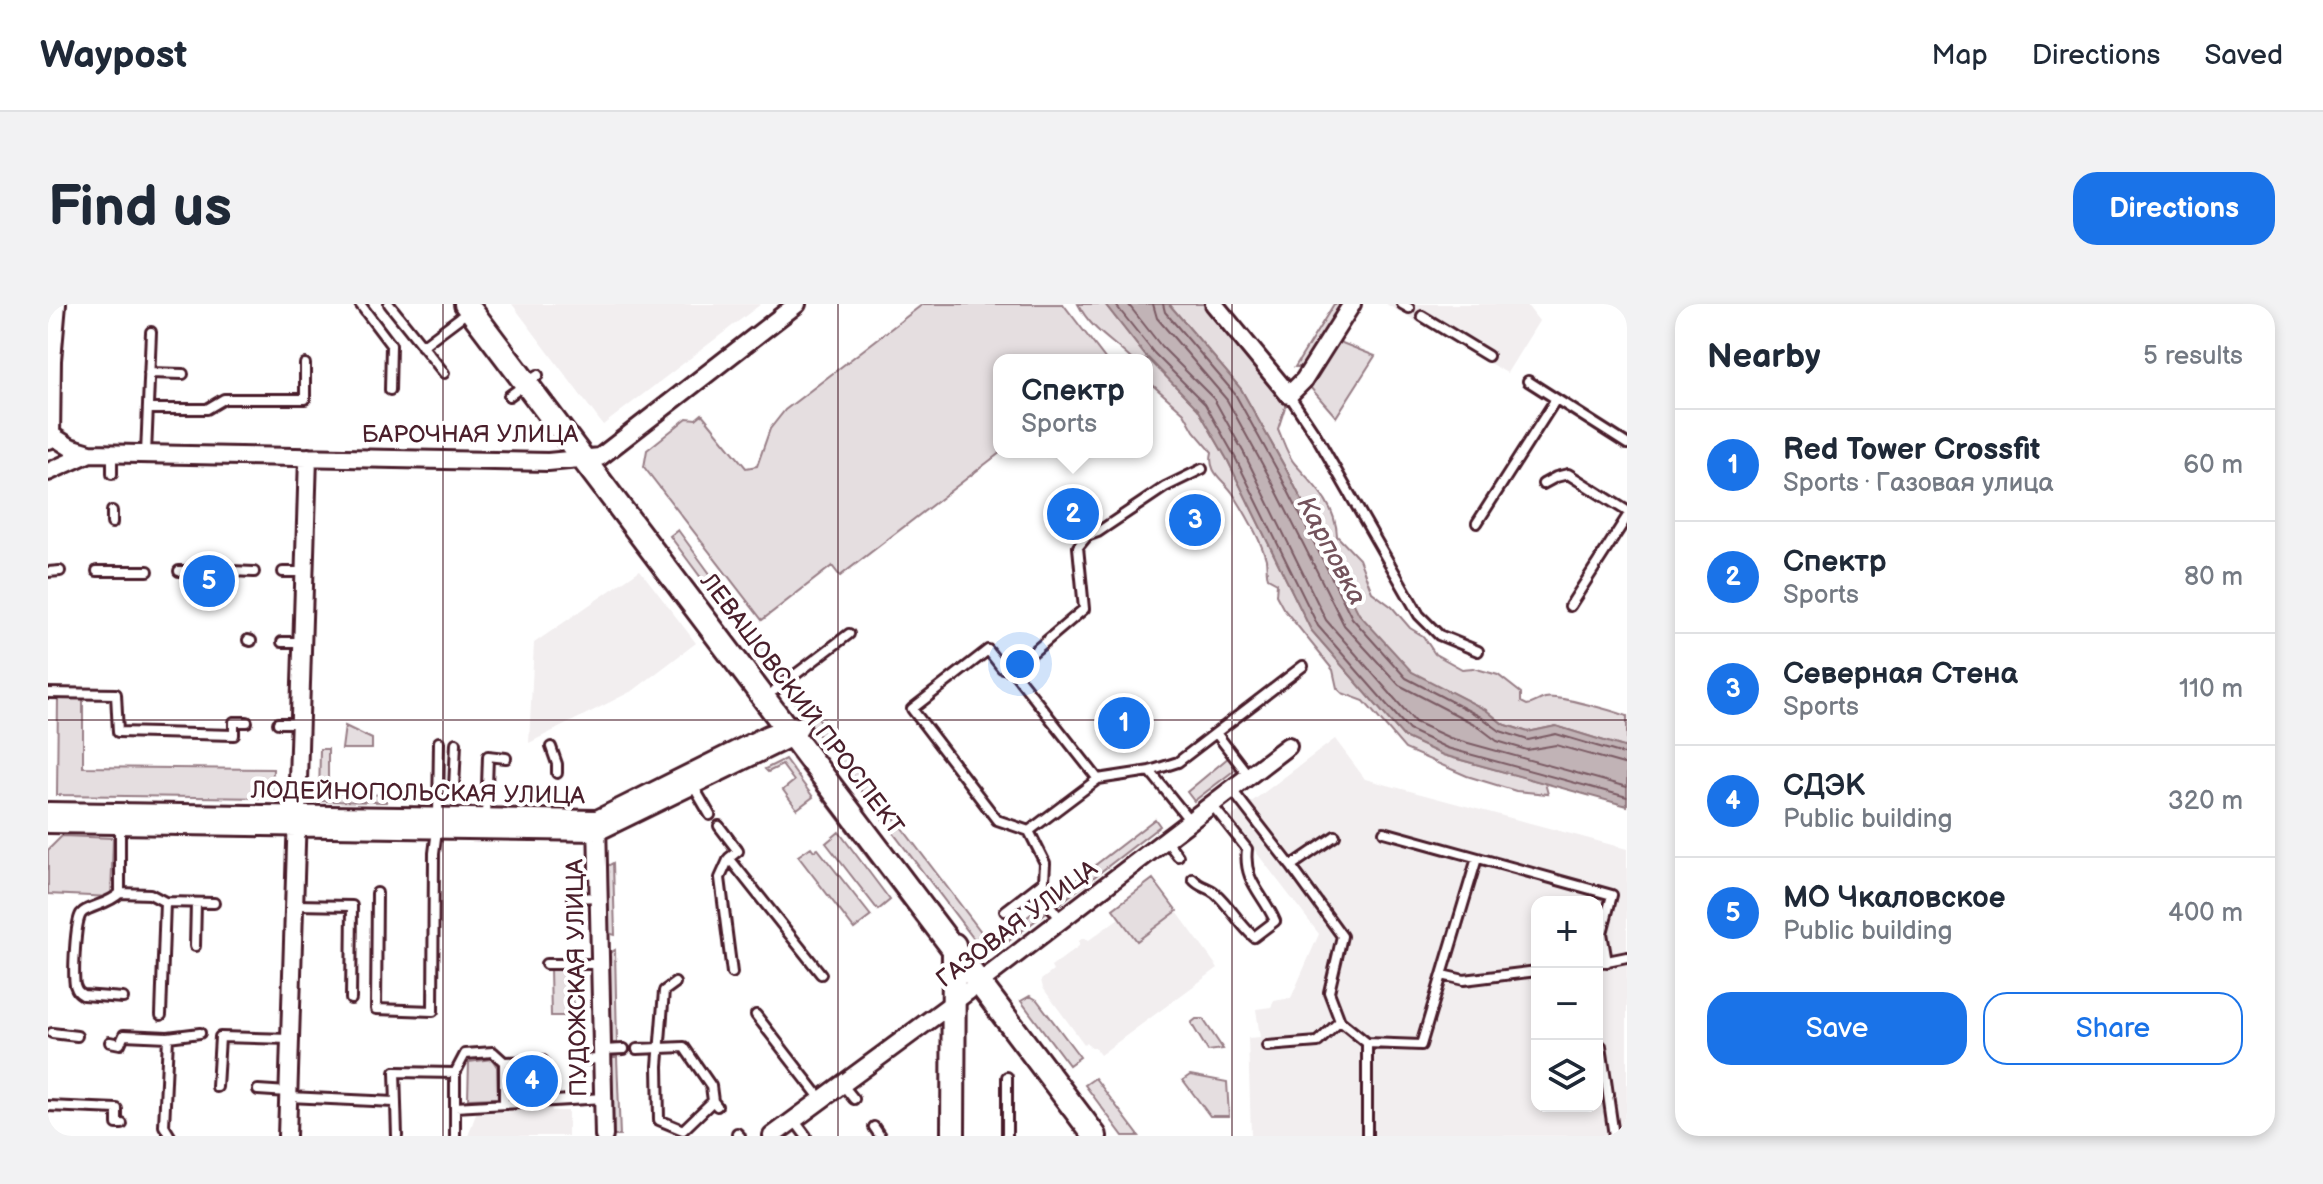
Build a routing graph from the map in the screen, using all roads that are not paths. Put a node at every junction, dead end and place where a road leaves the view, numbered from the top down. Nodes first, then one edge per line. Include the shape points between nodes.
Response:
1 (54, 304) edge
2 (360, 304) edge
3 (389, 304) edge
4 (797, 304) edge
5 (1214, 304) edge
6 (1352, 304) edge
7 (474, 305) edge
8 (1422, 316) dead end
9 (151, 332) dead end
10 (422, 346) junction
11 (1488, 356) dead end
12 (48, 360) edge
13 (305, 364) dead end
14 (149, 373) junction
15 (444, 373) dead end
16 (183, 374) dead end
17 (1528, 381) dead end
18 (390, 390) dead end
19 (1289, 395) junction
20 (1556, 399) junction
21 (148, 409) junction
22 (48, 435) edge
23 (1627, 444) edge
24 (90, 453) junction
25 (112, 454) junction
26 (146, 454) junction
27 (308, 457) junction
28 (592, 458) junction
29 (1202, 469) dead end
30 (48, 472) edge
31 (112, 474) dead end
32 (1543, 484) dead end
33 (112, 511) dead end
34 (1627, 511) edge
35 (1627, 517) edge
36 (112, 523) dead end
37 (1477, 523) dead end
38 (60, 571) dead end
39 (97, 571) dead end
40 (148, 571) dead end
41 (179, 571) dead end
42 (204, 571) dead end
43 (231, 571) dead end
44 (48, 572) edge
45 (254, 572) dead end
46 (283, 572) dead end
47 (304, 572) junction
48 (1570, 606) dead end
49 (723, 632) junction
50 (849, 634) dead end
51 (282, 642) dead end
52 (302, 642) junction
53 (1478, 651) dead end
54 (1303, 666) dead end
55 (1012, 670) junction
56 (775, 690) junction
57 (48, 693) edge
58 (247, 722) dead end
59 (278, 723) dead end
60 (299, 723) junction
61 (793, 729) junction
62 (1216, 733) junction
63 (439, 742) dead end
64 (456, 743) dead end
65 (1288, 746) dead end
66 (551, 747) dead end
67 (506, 758) dead end
68 (1150, 771) junction
69 (557, 773) dead end
70 (1249, 776) junction
71 (1098, 779) junction
72 (690, 780) junction
73 (438, 789) junction
74 (1232, 790) junction
75 (1212, 805) junction
76 (48, 811) edge
77 (710, 815) dead end
78 (120, 819) junction
79 (297, 821) junction
80 (1190, 821) junction
81 (431, 823) junction
82 (48, 824) edge
83 (486, 824) junction
84 (597, 825) junction
85 (719, 826) dead end
86 (1029, 831) junction
87 (1384, 832) dead end
88 (1335, 836) dead end
89 (1166, 840) junction
90 (1178, 856) dead end
91 (729, 858) junction
92 (1477, 858) junction
93 (1291, 866) junction
94 (1193, 879) dead end
95 (1036, 887) junction
96 (120, 893) junction
97 (377, 893) dead end
98 (599, 897) junction
99 (573, 898) dead end
100 (165, 902) junction
101 (196, 903) junction
102 (214, 903) dead end
103 (294, 905) junction
104 (1005, 911) dead end
105 (1061, 920) junction
106 (1603, 929) edge
107 (950, 936) junction
108 (195, 946) dead end
109 (1627, 957) edge
110 (1603, 962) edge
111 (546, 964) dead end
112 (600, 964) junction
113 (1531, 972) edge
114 (732, 973) dead end
115 (821, 974) dead end
116 (1442, 975) junction
117 (985, 979) junction
118 (675, 983) dead end
119 (123, 998) dead end
120 (351, 999) dead end
121 (948, 1007) junction
122 (161, 1015) dead end
123 (756, 1015) dead end
124 (1340, 1021) junction
125 (52, 1033) dead end
126 (200, 1033) dead end
127 (77, 1036) dead end
128 (168, 1037) junction
129 (110, 1042) dead end
130 (1367, 1043) junction
131 (1267, 1046) dead end
132 (662, 1048) junction
133 (624, 1049) dead end
134 (637, 1049) dead end
135 (292, 1050) junction
136 (602, 1054) junction
137 (575, 1060) dead end
138 (1603, 1060) edge
139 (543, 1061) dead end
140 (504, 1062) junction
141 (455, 1073) junction
142 (1007, 1077) dead end
143 (842, 1084) junction
144 (229, 1089) dead end
145 (258, 1090) dead end
146 (1069, 1090) junction
147 (288, 1094) junction
148 (604, 1098) junction
149 (854, 1099) dead end
150 (821, 1100) junction
151 (394, 1102) junction
152 (504, 1104) junction
153 (48, 1106) edge
154 (455, 1107) junction
155 (794, 1120) junction
156 (153, 1125) dead end
157 (164, 1126) junction
158 (117, 1136) edge
159 (170, 1136) edge
160 (287, 1136) edge
161 (397, 1136) edge
162 (455, 1136) edge
163 (604, 1136) edge
164 (772, 1136) edge
165 (806, 1136) edge
166 (940, 1136) edge
167 (953, 1136) edge
168 (1007, 1136) edge
169 (1095, 1136) edge
170 (1112, 1136) edge
171 (1367, 1136) edge
172 (1614, 1136) edge

1 - 12 street
2 - 18 lane via 391,345
3 - 10 lane
4 - 28 street, БАРОЧНАЯ УЛИЦА
5 - 19 street
6 - 19 street via 1346,324
7 - 10 lane
7 - 28 street, ЛЕВАШОВСКИЙ ПРОСПЕКТ via 524,385
8 - 11 lane
9 - 14 lane
10 - 15 lane
12 - 22 street
13 - 21 lane via 305,399 224,399 207,409
14 - 16 lane
14 - 21 lane
17 - 20 lane
19 - 53 lane via 1419,615 1439,635
20 - 23 lane
20 - 37 lane
21 - 26 lane
22 - 24 street, БАРОЧНАЯ УЛИЦА
24 - 25 street, БАРОЧНАЯ УЛИЦА
24 - 30 street, БАРОЧНАЯ УЛИЦА
25 - 26 street, БАРОЧНАЯ УЛИЦА
25 - 31 lane
26 - 27 street, БАРОЧНАЯ УЛИЦА
27 - 28 street, БАРОЧНАЯ УЛИЦА via 548,462
27 - 47 street
28 - 49 street, ЛЕВАШОВСКИЙ ПРОСПЕКТ
29 - 55 lane via 1087,536 1078,547 1084,609
32 - 34 lane via 1568,474
33 - 36 lane
35 - 48 lane
38 - 44 lane
39 - 40 lane
41 - 42 lane
43 - 45 lane
46 - 47 lane
47 - 52 street
49 - 56 street, ЛЕВАШОВСКИЙ ПРОСПЕКТ
49 - 61 street, ЛЕВАШОВСКИЙ ПРОСПЕКТ
50 - 56 lane
51 - 52 lane
52 - 60 street
54 - 62 lane
55 - 71 lane
55 - 86 lane via 1002,668 988,650 912,709 997,820
56 - 61 street, ЛЕВАШОВСКИЙ ПРОСПЕКТ
57 - 58 lane via 116,694 118,732 234,735 234,722
59 - 60 lane
60 - 79 street
61 - 72 street, ЛОДЕЙНОПОЛЬСКАЯ УЛИЦА
61 - 107 street, ЛЕВАШОВСКИЙ ПРОСПЕКТ
62 - 68 lane via 1178,762
62 - 70 lane
63 - 73 lane
64 - 73 lane via 454,789
65 - 70 street, ГАЗОВАЯ УЛИЦА
66 - 69 lane
67 - 83 lane via 488,756
68 - 71 lane
68 - 80 lane
70 - 74 street, ГАЗОВАЯ УЛИЦА
71 - 86 lane
72 - 77 lane
72 - 84 street, ЛОДЕЙНОПОЛЬСКАЯ УЛИЦА
73 - 81 lane
74 - 75 street, ГАЗОВАЯ УЛИЦА
74 - 93 lane
75 - 80 street, ГАЗОВАЯ УЛИЦА
75 - 94 lane via 1247,849 1245,866 1275,921 1254,937 1214,892
76 - 78 street, ЛОДЕЙНОПОЛЬСКАЯ УЛИЦА
78 - 79 street, ЛОДЕЙНОПОЛЬСКАЯ УЛИЦА
78 - 82 street, ЛОДЕЙНОПОЛЬСКАЯ УЛИЦА
78 - 96 lane
79 - 81 street, ЛОДЕЙНОПОЛЬСКАЯ УЛИЦА
79 - 103 street
80 - 89 street, ГАЗОВАЯ УЛИЦА
81 - 83 street, ЛОДЕЙНОПОЛЬСКАЯ УЛИЦА
81 - 97 lane via 433,1011 376,1009
83 - 84 street, ЛОДЕЙНОПОЛЬСКАЯ УЛИЦА via 556,819
84 - 98 street, ПУДОЖСКАЯ УЛИЦА
85 - 91 lane via 738,851
86 - 95 lane via 1045,863 1044,881
87 - 92 lane
88 - 93 lane
89 - 90 lane
89 - 105 street, ГАЗОВАЯ УЛИЦА
91 - 114 lane via 720,878
91 - 115 lane
92 - 106 lane via 1612,895
92 - 116 lane
93 - 124 lane via 1342,936 1329,992
95 - 104 lane
95 - 105 lane
96 - 100 lane via 150,894
96 - 119 lane via 80,915 75,984 83,995
98 - 99 lane
98 - 112 street, ПУДОЖСКАЯ УЛИЦА
100 - 101 lane
100 - 122 lane
101 - 102 lane
101 - 108 lane
103 - 120 lane via 352,906
103 - 135 street
105 - 117 street, ГАЗОВАЯ УЛИЦА
107 - 117 street, ЛЕВАШОВСКИЙ ПРОСПЕКТ
107 - 121 street
109 - 110 lane
111 - 112 lane
112 - 136 street, ПУДОЖСКАЯ УЛИЦА
113 - 116 lane via 1464,980
116 - 130 lane via 1421,1045
117 - 121 street, ГАЗОВАЯ УЛИЦА
117 - 146 street, ЛЕВАШОВСКИЙ ПРОСПЕКТ
118 - 132 lane via 664,991
121 - 143 street, ГАЗОВАЯ УЛИЦА
121 - 166 street
121 - 167 street
123 - 150 lane
124 - 130 lane
124 - 131 lane via 1318,1042
125 - 127 lane
126 - 128 lane
128 - 129 lane via 124,1035 120,1044
128 - 157 lane
130 - 171 lane
132 - 132 lane via 684,1047 711,1086 715,1104 683,1130 659,1120
132 - 134 lane
133 - 136 lane
135 - 144 lane via 220,1037 216,1089
135 - 147 street
136 - 137 lane
136 - 148 street, ПУДОЖСКАЯ УЛИЦА
138 - 172 lane
139 - 140 lane
140 - 141 lane via 493,1052 465,1054
140 - 152 lane
141 - 151 lane via 395,1072
141 - 154 lane
142 - 168 lane
143 - 149 lane
143 - 150 street, ГАЗОВАЯ УЛИЦА
145 - 147 lane
146 - 169 street, ЛЕВАШОВСКИЙ ПРОСПЕКТ
146 - 170 street, ЛЕВАШОВСКИЙ ПРОСПЕКТ
147 - 151 lane
147 - 160 street
148 - 152 lane
148 - 163 street, ПУДОЖСКАЯ УЛИЦА
150 - 155 street, ГАЗОВАЯ УЛИЦА
151 - 161 lane
152 - 154 lane
153 - 158 lane via 117,1109
154 - 162 lane
155 - 164 street, ГАЗОВАЯ УЛИЦА
155 - 165 lane
156 - 157 lane
157 - 159 lane

